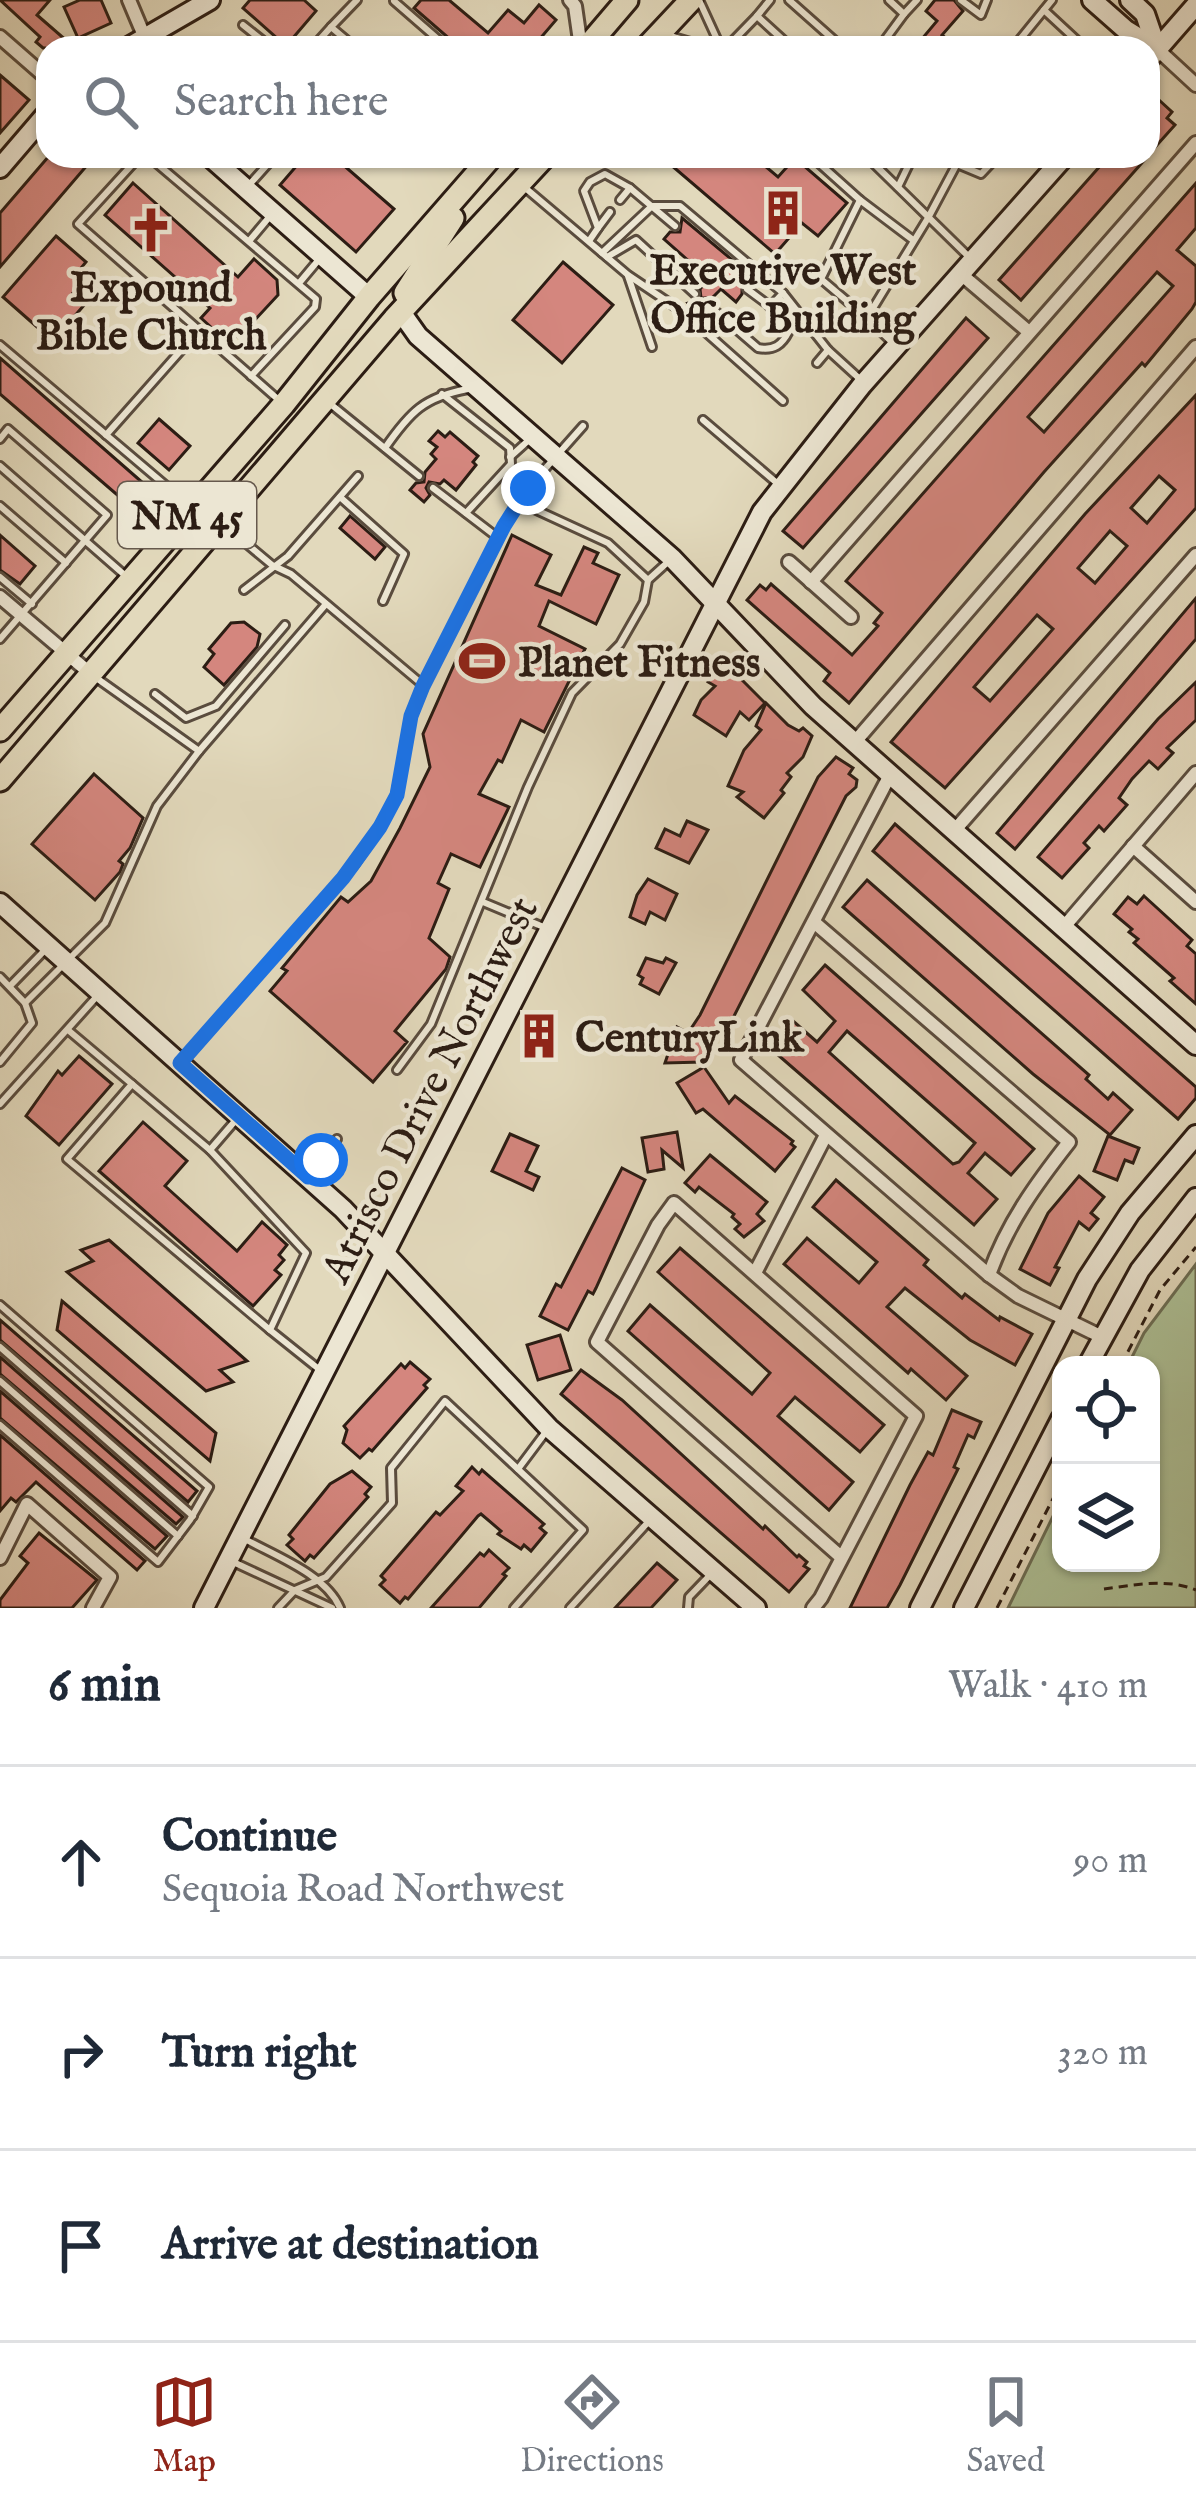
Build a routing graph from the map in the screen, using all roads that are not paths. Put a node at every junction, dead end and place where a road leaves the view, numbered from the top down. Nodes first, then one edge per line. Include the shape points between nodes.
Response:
1 (128, 0) edge
2 (210, 0) edge
3 (357, 0) edge
4 (570, 0) edge
5 (627, 0) edge
6 (695, 0) edge
7 (770, 0) edge
8 (788, 0) edge
9 (889, 0) edge
10 (917, 0) edge
11 (961, 0) edge
12 (987, 0) edge
13 (1052, 0) edge
14 (1092, 0) edge
15 (1130, 0) edge
16 (394, 2) edge
17 (1196, 5) edge
18 (1044, 10) junction
19 (904, 14) junction
20 (757, 16) junction
21 (243, 25) dead end
22 (331, 27) junction
23 (145, 36) edge
24 (158, 36) edge
25 (257, 36) edge
26 (323, 36) edge
27 (342, 36) edge
28 (434, 36) edge
29 (581, 36) edge
30 (595, 36) edge
31 (658, 36) edge
32 (716, 36) edge
33 (736, 36) edge
34 (779, 36) edge
35 (829, 36) edge
36 (888, 36) edge
37 (1023, 36) edge
38 (1072, 36) edge
39 (1132, 36) edge
40 (1149, 36) edge
41 (0, 37) edge
42 (1160, 46) edge
43 (1160, 60) edge
44 (36, 68) edge
45 (1196, 85) edge
46 (36, 126) edge
47 (1196, 143) edge
48 (0, 168) edge
49 (132, 168) edge
50 (159, 168) edge
51 (222, 168) edge
52 (264, 168) edge
53 (479, 168) edge
54 (534, 168) edge
55 (824, 168) edge
56 (878, 168) edge
57 (908, 168) edge
58 (955, 168) edge
59 (1055, 168) edge
60 (520, 183) junction
61 (630, 188) junction
62 (898, 188) junction
63 (463, 189) junction
64 (245, 190) junction
65 (620, 200) dead end
66 (860, 200) junction
67 (652, 206) junction
68 (610, 212) dead end
69 (272, 214) junction
70 (928, 218) junction
71 (675, 226) dead end
72 (598, 227) junction
73 (250, 240) junction
74 (913, 240) junction
75 (589, 241) junction
76 (605, 255) junction
77 (322, 256) junction
78 (968, 268) junction
79 (628, 275) junction
80 (300, 282) junction
81 (747, 289) dead end
82 (783, 293) junction
83 (695, 294) dead end
84 (369, 297) junction
85 (707, 304) dead end
86 (770, 307) junction
87 (400, 312) junction
88 (867, 318) junction
89 (199, 330) junction
90 (1029, 332) junction
91 (0, 345) edge
92 (652, 347) dead end
93 (897, 347) junction
94 (1196, 347) edge
95 (828, 350) junction
96 (817, 363) dead end
97 (251, 376) junction
98 (864, 383) junction
99 (477, 387) junction
100 (442, 394) junction
101 (783, 401) dead end
102 (284, 404) junction
103 (318, 408) junction
104 (703, 420) dead end
105 (583, 426) dead end
106 (106, 435) junction
107 (533, 436) junction
108 (0, 439) edge
109 (385, 448) junction
110 (556, 456) junction
111 (511, 457) junction
112 (0, 466) edge
113 (358, 476) dead end
114 (419, 476) dead end
115 (779, 485) junction
116 (433, 488) dead end
117 (340, 497) junction
118 (519, 502) junction
119 (0, 506) edge
120 (193, 508) junction
121 (466, 513) junction
122 (221, 522) junction
123 (498, 538) junction
124 (86, 540) junction
125 (1196, 555) edge
126 (672, 557) junction
127 (789, 562) dead end
128 (66, 563) junction
129 (272, 565) junction
130 (0, 577) edge
131 (131, 580) junction
132 (648, 580) junction
133 (811, 582) junction
134 (244, 590) dead end
135 (0, 597) edge
136 (383, 601) dead end
137 (716, 603) junction
138 (32, 604) junction
139 (326, 604) junction
140 (21, 616) junction
141 (851, 617) dead end
142 (285, 625) dead end
143 (0, 639) edge
144 (65, 655) junction
145 (92, 674) junction
146 (423, 686) junction
147 (155, 694) dead end
148 (0, 730) edge
149 (854, 743) junction
150 (200, 752) junction
151 (1196, 773) edge
152 (890, 775) junction
153 (0, 780) edge
154 (954, 831) junction
155 (1133, 846) junction
156 (483, 902) junction
157 (1196, 902) edge
158 (0, 903) edge
159 (815, 923) junction
160 (1063, 928) junction
161 (550, 929) junction
162 (49, 946) junction
163 (68, 964) junction
164 (0, 977) edge
165 (11, 986) junction
166 (100, 992) junction
167 (25, 1003) junction
168 (68, 1030) junction
169 (1196, 1045) edge
170 (0, 1062) edge
171 (180, 1063) junction
172 (397, 1070) dead end
173 (132, 1084) junction
174 (0, 1104) edge
175 (239, 1116) junction
176 (826, 1135) junction
177 (1196, 1135) edge
178 (338, 1139) dead end
179 (210, 1150) junction
180 (308, 1177) junction
181 (1196, 1198) edge
182 (384, 1254) junction
183 (755, 1273) junction
184 (988, 1275) junction
185 (0, 1305) edge
186 (1065, 1320) junction
187 (270, 1330) junction
188 (1102, 1337) junction
189 (0, 1347) edge
190 (1092, 1356) edge
191 (323, 1372) junction
192 (0, 1381) edge
193 (0, 1425) edge
194 (549, 1428) junction
195 (1052, 1437) edge
196 (518, 1469) junction
197 (193, 1516) junction
198 (652, 1517) junction
199 (178, 1536) junction
200 (240, 1536) junction
201 (841, 1557) junction
202 (0, 1558) edge
203 (228, 1559) junction
204 (714, 1571) junction
205 (315, 1582) junction
206 (295, 1590) junction
207 (94, 1608) edge
208 (204, 1608) edge
209 (278, 1608) edge
210 (336, 1608) edge
211 (514, 1608) edge
212 (570, 1608) edge
213 (688, 1608) edge
214 (756, 1608) edge
215 (813, 1608) edge
216 (920, 1608) edge
217 (964, 1608) edge

1 - 23 street
2 - 24 street
3 - 22 lane
4 - 29 street
5 - 30 main road
6 - 31 main road
6 - 32 lane
7 - 20 lane
8 - 35 lane
9 - 19 lane
10 - 19 lane
11 - 12 lane via 981,15
13 - 18 lane
14 - 39 street
15 - 40 street via 1145,14
16 - 28 lane
17 - 42 street
18 - 37 lane
18 - 38 lane
19 - 36 lane
20 - 33 lane
20 - 34 lane
21 - 25 lane
22 - 26 lane
22 - 27 lane
41 - 44 street
43 - 45 street
46 - 48 street
47 - 90 street
49 - 89 lane via 77,224
50 - 73 lane
51 - 64 street
52 - 64 lane
53 - 63 main road, NM 45
54 - 60 main road, NM 45
55 - 66 lane
56 - 62 lane
57 - 62 lane
58 - 70 lane
59 - 78 street, Atrisco Drive Northwest
60 - 75 lane
60 - 87 main road, NM 45
61 - 65 lane
61 - 67 lane
61 - 72 lane via 605,174 590,182 584,191
62 - 70 lane
63 - 84 main road, NM 45
63 - 87 main road
64 - 69 street
66 - 74 lane
66 - 88 lane via 820,279
67 - 71 lane
67 - 76 lane
67 - 82 lane via 680,206
68 - 72 lane
69 - 73 lane
69 - 77 street
70 - 74 lane
70 - 78 lane
72 - 75 lane
73 - 80 lane
74 - 88 lane
75 - 76 lane
76 - 79 lane
76 - 83 lane via 636,240
77 - 80 lane
77 - 84 street
78 - 90 street
78 - 93 street, Atrisco Drive Northwest
79 - 92 lane
79 - 101 lane
80 - 97 lane via 317,303
81 - 86 lane
82 - 86 lane
82 - 95 lane
84 - 102 main road, NM 45
84 - 103 main road via 371,327 324,387
85 - 86 lane via 768,350 789,331
87 - 99 street
87 - 103 main road, NM 45
88 - 93 lane
89 - 97 lane
89 - 106 lane
90 - 133 street
91 - 106 lane
93 - 98 street, Atrisco Drive Northwest
94 - 149 street
95 - 96 lane
95 - 98 lane
97 - 102 lane
98 - 115 street, Atrisco Drive Northwest
99 - 100 lane
99 - 107 street
100 - 109 lane
100 - 111 lane
102 - 120 main road, NM 45
103 - 109 lane
103 - 122 main road, NM 45
104 - 115 lane
105 - 110 lane
106 - 120 lane
107 - 110 street
107 - 111 lane
108 - 124 lane via 8,429 107,515
109 - 114 lane
110 - 118 lane
110 - 126 street
111 - 121 lane
112 - 124 lane
113 - 117 lane
115 - 137 street, Atrisco Drive Northwest
116 - 121 lane
117 - 129 lane
117 - 136 lane via 404,554
118 - 123 lane
118 - 132 lane via 608,543
119 - 128 lane
120 - 131 main road, NM 45
121 - 123 lane
122 - 129 lane
122 - 145 main road, NM 45
123 - 146 lane
124 - 128 lane
124 - 131 lane
125 - 154 street
126 - 132 lane
126 - 137 street
127 - 133 street
128 - 138 lane
129 - 134 lane
129 - 139 lane
130 - 138 lane
131 - 144 main road, NM 45
132 - 156 lane via 620,644 572,693
133 - 141 street
135 - 140 street
137 - 149 street
137 - 161 street, Atrisco Drive Northwest
138 - 140 lane
139 - 146 lane
139 - 150 lane
140 - 143 lane
140 - 144 street
142 - 147 lane via 216,706 186,718
144 - 145 street
144 - 148 main road, NM 45
145 - 150 lane
145 - 153 main road, NM 45
146 - 171 lane via 397,795 380,827
149 - 152 street
150 - 163 lane via 157,806 105,923
151 - 155 street
152 - 154 street
152 - 159 street
154 - 160 street
155 - 157 street
155 - 160 street
156 - 161 lane
156 - 172 lane via 430,1024
158 - 162 street
159 - 176 street via 741,1060
159 - 184 street via 1069,1142 1026,1197
160 - 169 street
161 - 182 street, Atrisco Drive Northwest
162 - 163 street
162 - 165 lane
163 - 166 street
163 - 167 lane
164 - 165 lane
165 - 167 lane
166 - 168 lane
166 - 171 street
167 - 170 lane via 32,1023
168 - 173 lane
168 - 174 lane
171 - 175 street
173 - 179 lane
173 - 187 lane via 68,1159
175 - 179 lane
175 - 180 street
176 - 183 street
176 - 184 street
177 - 186 street via 1120,1228
178 - 180 lane
179 - 187 lane via 306,1253
180 - 182 street
181 - 188 street via 1140,1270
182 - 191 street, Atrisco Drive Northwest
182 - 194 street
183 - 201 street via 916,1416
183 - 201 street via 674,1203 597,1342
184 - 186 street
185 - 197 lane via 209,1487
186 - 188 street
186 - 216 street
187 - 191 lane
188 - 190 street
189 - 197 lane
191 - 200 street, Atrisco Drive Northwest
192 - 199 lane
193 - 199 lane via 158,1562
194 - 196 lane
194 - 198 street
195 - 217 street
196 - 205 lane via 445,1400 391,1468 392,1503
196 - 211 lane via 583,1530
197 - 199 lane
198 - 204 street
198 - 212 lane
200 - 203 street, Atrisco Drive Northwest
200 - 205 lane
201 - 215 street
202 - 207 street via 28,1504 110,1577
203 - 206 lane
203 - 208 street, Atrisco Drive Northwest
204 - 213 lane
204 - 214 street
205 - 206 lane
205 - 210 lane
206 - 209 lane
206 - 210 lane

